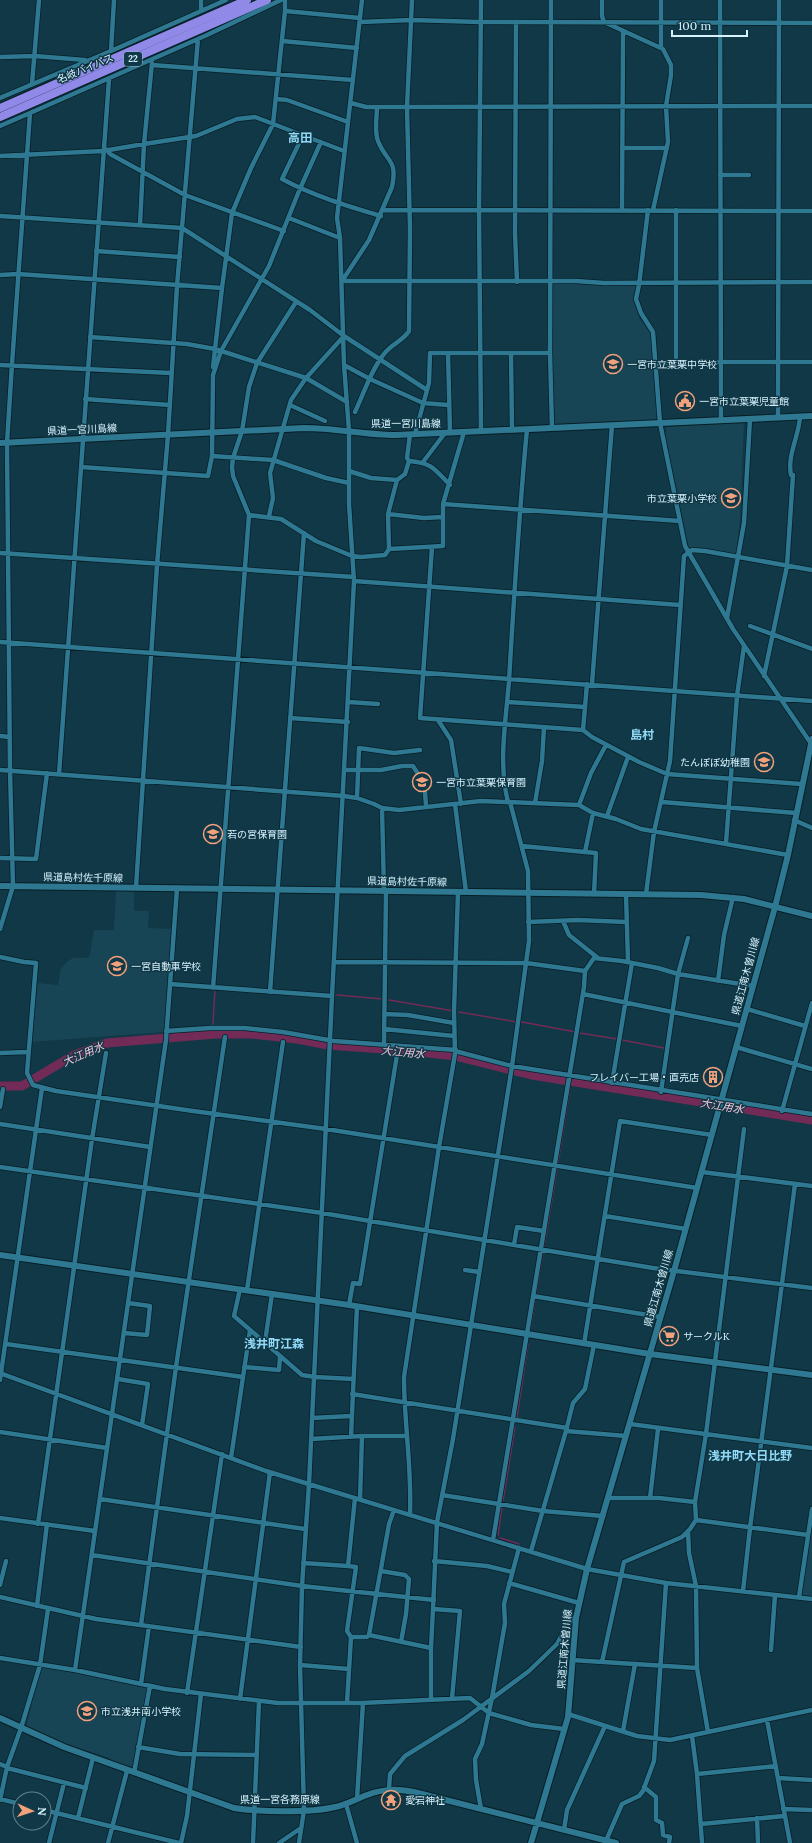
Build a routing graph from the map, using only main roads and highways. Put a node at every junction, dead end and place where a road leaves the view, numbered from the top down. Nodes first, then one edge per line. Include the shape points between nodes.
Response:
1 (247, 0) edge
2 (267, 0) edge
3 (0, 108) edge
4 (0, 117) edge
5 (812, 416) edge
6 (0, 443) edge
7 (812, 743) edge
8 (0, 886) edge
9 (775, 907) junction
10 (812, 916) edge
11 (0, 1255) edge
12 (650, 1354) junction
13 (812, 1374) edge
14 (0, 1718) edge
15 (537, 1823) junction
16 (606, 1842) edge
17 (531, 1843) edge
18 (616, 1843) edge

1 - 3 highway, 名岐バイパス / 22
2 - 4 highway, 名岐バイパス / 22
5 - 6 main road, 県道一宮川島線 via 447,433 381,435 324,428
7 - 9 main road, 県道江南木曽川線
8 - 9 main road, 県道島村佐千原線 via 646,894 733,897
9 - 10 main road, 県道島村佐千原線
9 - 12 main road, 県道江南木曽川線
11 - 12 main road via 357,1306
12 - 13 main road
12 - 15 main road, 県道江南木曽川線 via 587,1569 576,1618 568,1714
14 - 15 main road, 県道一宮各務原線 via 93,1758 230,1807 253,1811 328,1809 389,1789 418,1793
15 - 16 main road, 県道一宮各務原線
15 - 17 main road, 県道江南木曽川線
16 - 18 main road, 県道一宮各務原線

